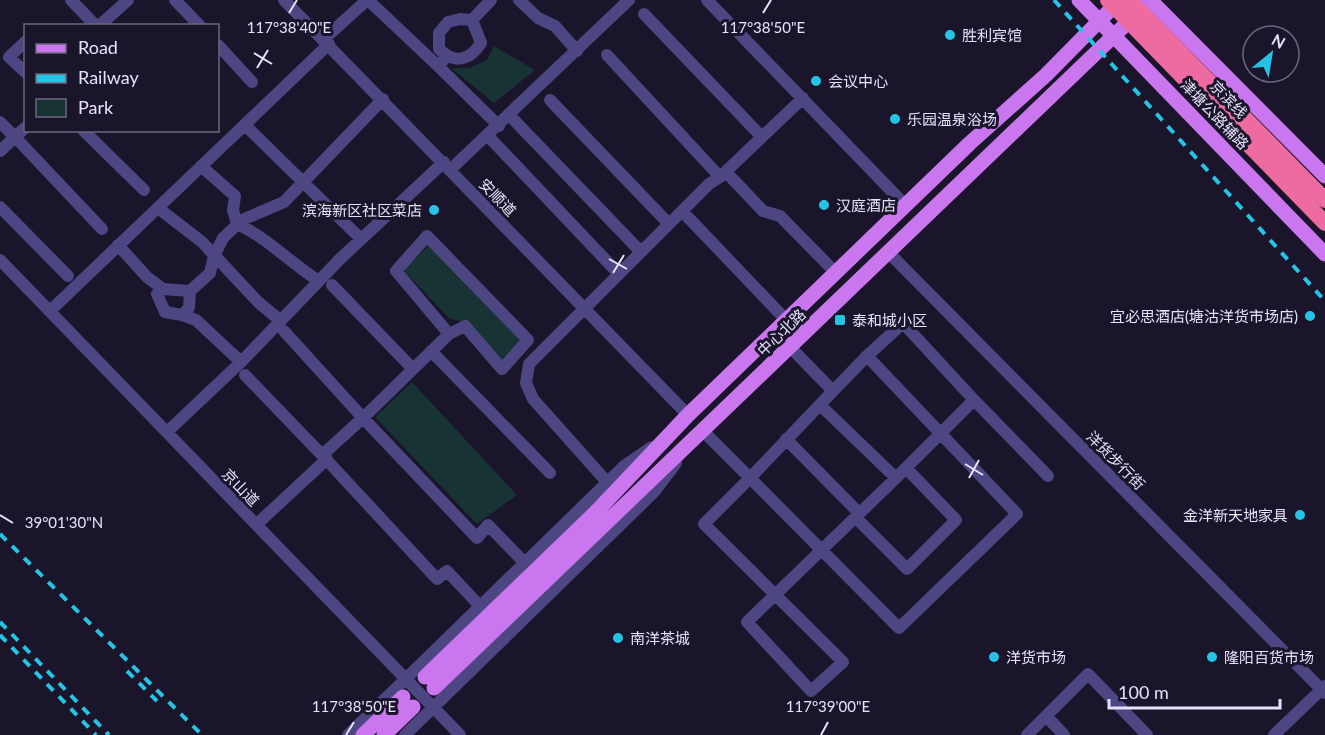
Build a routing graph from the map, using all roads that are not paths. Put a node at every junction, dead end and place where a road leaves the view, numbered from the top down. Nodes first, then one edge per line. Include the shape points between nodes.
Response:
1 (71, 0) edge
2 (128, 0) edge
3 (176, 0) edge
4 (284, 0) edge
5 (367, 0) edge
6 (491, 0) edge
7 (519, 0) edge
8 (629, 0) edge
9 (707, 0) edge
10 (1078, 0) edge
11 (1108, 0) edge
12 (1120, 0) edge
13 (1129, 0) edge
14 (1151, 0) edge
15 (644, 14) dead end
16 (472, 20) junction
17 (96, 24) edge
18 (100, 24) edge
19 (198, 24) edge
20 (1107, 29) junction
21 (326, 41) junction
22 (24, 43) edge
23 (219, 46) edge
24 (1072, 49) junction
25 (577, 51) junction
26 (607, 55) dead end
27 (442, 61) junction
28 (24, 71) edge
29 (252, 82) dead end
30 (803, 98) junction
31 (383, 99) junction
32 (550, 100) dead end
33 (510, 116) junction
34 (0, 122) edge
35 (245, 125) junction
36 (499, 126) junction
37 (24, 130) edge
38 (85, 132) edge
39 (488, 136) junction
40 (15, 137) junction
41 (762, 137) junction
42 (0, 151) edge
43 (201, 166) junction
44 (447, 166) junction
45 (723, 175) junction
46 (1325, 176) edge
47 (302, 181) junction
48 (144, 190) dead end
49 (1325, 200) edge
50 (906, 206) junction
51 (0, 207) edge
52 (158, 208) junction
53 (682, 211) junction
54 (1325, 223) edge
55 (237, 224) junction
56 (669, 224) junction
57 (102, 229) dead end
58 (361, 239) junction
59 (118, 245) junction
60 (641, 252) junction
61 (889, 253) junction
62 (1325, 254) edge
63 (214, 256) junction
64 (0, 260) edge
65 (837, 273) junction
66 (619, 274) junction
67 (68, 276) dead end
68 (319, 281) junction
69 (332, 285) dead end
70 (163, 289) junction
71 (190, 291) junction
72 (584, 309) junction
73 (50, 311) junction
74 (182, 315) junction
75 (787, 321) junction
76 (282, 326) junction
77 (449, 334) junction
78 (791, 348) junction
79 (431, 351) junction
80 (867, 356) junction
81 (241, 362) junction
82 (413, 369) junction
83 (245, 375) dead end
84 (833, 391) junction
85 (974, 400) junction
86 (820, 405) junction
87 (688, 415) junction
88 (363, 418) junction
89 (167, 432) junction
90 (672, 432) junction
91 (704, 432) junction
92 (942, 435) junction
93 (786, 439) junction
94 (687, 448) junction
95 (324, 457) junction
96 (906, 468) junction
97 (550, 473) dead end
98 (1048, 477) dead end
99 (750, 478) junction
100 (896, 478) junction
101 (607, 483) junction
102 (857, 515) junction
103 (257, 524) junction
104 (821, 550) junction
105 (524, 562) junction
106 (776, 594) junction
107 (479, 605) junction
108 (404, 678) junction
109 (1324, 689) edge
110 (433, 708) junction
111 (1046, 716) junction
112 (348, 735) edge
113 (363, 735) edge
114 (384, 735) edge
115 (405, 735) edge
116 (460, 735) edge
117 (1027, 735) edge
118 (1064, 735) edge
119 (1147, 735) edge
120 (1274, 735) edge

1 - 17 street
2 - 18 street
3 - 19 street
4 - 21 street, 安顺道
5 - 21 street
5 - 27 street
6 - 16 street
7 - 25 street via 538,18 555,26
8 - 25 street
9 - 30 street
10 - 20 main road, 津塘公路辅路
10 - 24 main road via 1083,13 1082,28
11 - 54 highway, 京滨线, bridge
12 - 20 main road, 中心北路
13 - 49 highway, 京滨线, bridge
14 - 20 main road, 中心北路
14 - 46 main road
15 - 41 street
16 - 27 street via 448,22 439,33
16 - 27 street via 481,43 474,55
20 - 24 main road, 中心北路
20 - 61 main road, 中心北路 via 1084,64
20 - 62 main road, 津塘公路辅路
21 - 31 street, 安顺道
21 - 35 street
22 - 28 street via 9,57
23 - 29 street
24 - 50 main road, 中心北路
25 - 33 street
26 - 45 street
27 - 36 street
30 - 41 street
30 - 50 street
31 - 44 street, 安顺道
31 - 47 street
32 - 56 street
33 - 36 street
33 - 60 street
34 - 40 street
35 - 43 street
35 - 47 street
36 - 39 street
37 - 40 street
38 - 48 street
39 - 44 street
39 - 66 street
40 - 42 street
40 - 57 street
41 - 45 street
43 - 52 street
43 - 55 street via 235,196
44 - 58 street
44 - 72 street, 安顺道
45 - 53 street
45 - 65 street via 763,211 780,216
47 - 55 street via 284,202
47 - 58 street
50 - 65 main road, 中心北路
51 - 67 street
52 - 59 street
52 - 63 street
53 - 56 street
53 - 75 street
55 - 63 street via 223,238
55 - 68 street via 259,234
56 - 60 street
58 - 68 street
59 - 70 street
59 - 73 street
60 - 66 street
61 - 78 main road, 中心北路
61 - 109 street, 洋货步行街
63 - 71 street via 210,273
63 - 76 street
64 - 73 street, 京山道
65 - 75 main road, 中心北路
66 - 72 street
68 - 76 street
69 - 82 street
70 - 71 street
70 - 74 street via 157,294 165,312
71 - 74 street via 189,308
72 - 87 street, 安顺道
72 - 101 street via 529,364 526,383 533,399
73 - 89 street, 京山道
74 - 81 street via 196,320
75 - 87 main road, 中心北路
76 - 81 street
76 - 88 street
77 - 77 street via 396,271 427,236 528,340 502,369 465,326
77 - 79 street
78 - 84 street
78 - 91 main road, 中心北路
79 - 82 street
79 - 97 street
80 - 84 street
80 - 85 street via 903,323
80 - 92 street
81 - 89 street
82 - 88 street
83 - 95 street
84 - 86 street
85 - 92 street
85 - 98 street
86 - 93 street
86 - 100 street
87 - 90 main road, 中心北路
88 - 95 street
88 - 105 street via 477,538 488,525
89 - 103 street, 京山道
90 - 94 main road, 中心北路 via 430,682
90 - 101 street
91 - 94 main road, 中心北路
91 - 99 street
92 - 96 street
92 - 104 street via 1017,513 899,628
93 - 99 street
93 - 102 street
94 - 110 street via 654,492
95 - 103 street
95 - 107 street via 437,579 447,571
96 - 100 street
96 - 102 street via 956,520 907,569
99 - 104 street
99 - 106 street via 704,524
100 - 102 street
101 - 105 street
102 - 104 street
103 - 108 street, 京山道
104 - 106 street
105 - 107 street
106 - 106 street via 843,662 811,691 747,622
107 - 108 street
108 - 110 street, 京山道
108 - 112 street
109 - 120 street
110 - 115 street
110 - 116 street, 京山道
111 - 117 street
111 - 118 street
111 - 119 street via 1088,674
113 - 114 main road via 408,702

